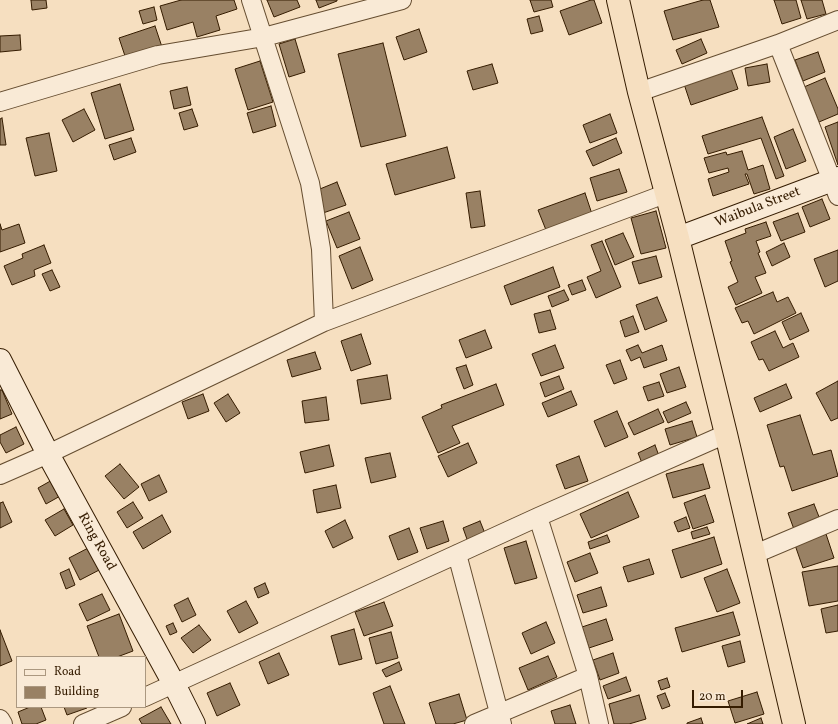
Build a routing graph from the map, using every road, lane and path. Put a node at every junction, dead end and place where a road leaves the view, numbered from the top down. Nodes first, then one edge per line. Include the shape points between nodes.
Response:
1 (251, 0) edge
2 (402, 0) edge
3 (618, 0) edge
4 (838, 20) edge
5 (264, 37) junction
6 (778, 44) junction
7 (639, 92) junction
8 (0, 102) edge
9 (835, 185) edge
10 (665, 194) junction
11 (678, 238) junction
12 (324, 322) junction
13 (0, 360) edge
14 (726, 434) junction
15 (48, 454) junction
16 (0, 475) edge
17 (538, 517) junction
18 (838, 519) edge
19 (457, 554) junction
20 (755, 554) junction
21 (588, 676) junction
22 (174, 684) junction
23 (146, 697) edge
24 (120, 708) edge
25 (0, 719) edge
26 (501, 719) edge
27 (3, 724) edge
28 (83, 724) edge
29 (194, 724) edge
30 (474, 724) edge
31 (600, 724) edge
32 (794, 724) edge

1 - 5 street
2 - 5 street
3 - 7 highway
4 - 6 street
5 - 8 street via 158,55
5 - 12 street via 310,183 321,249
6 - 7 street
6 - 9 street
7 - 10 highway
9 - 11 street, Waibula Street
10 - 11 highway
10 - 12 street
11 - 14 highway
12 - 15 street
13 - 15 street, Ring Road
14 - 17 street
14 - 20 highway
15 - 16 street
15 - 22 street, Ring Road
17 - 19 street
17 - 21 street
18 - 20 street
19 - 22 street
19 - 26 street
20 - 32 highway
21 - 26 street
21 - 31 street
22 - 23 street
22 - 29 street, Ring Road
24 - 28 street
25 - 27 street
26 - 30 street

